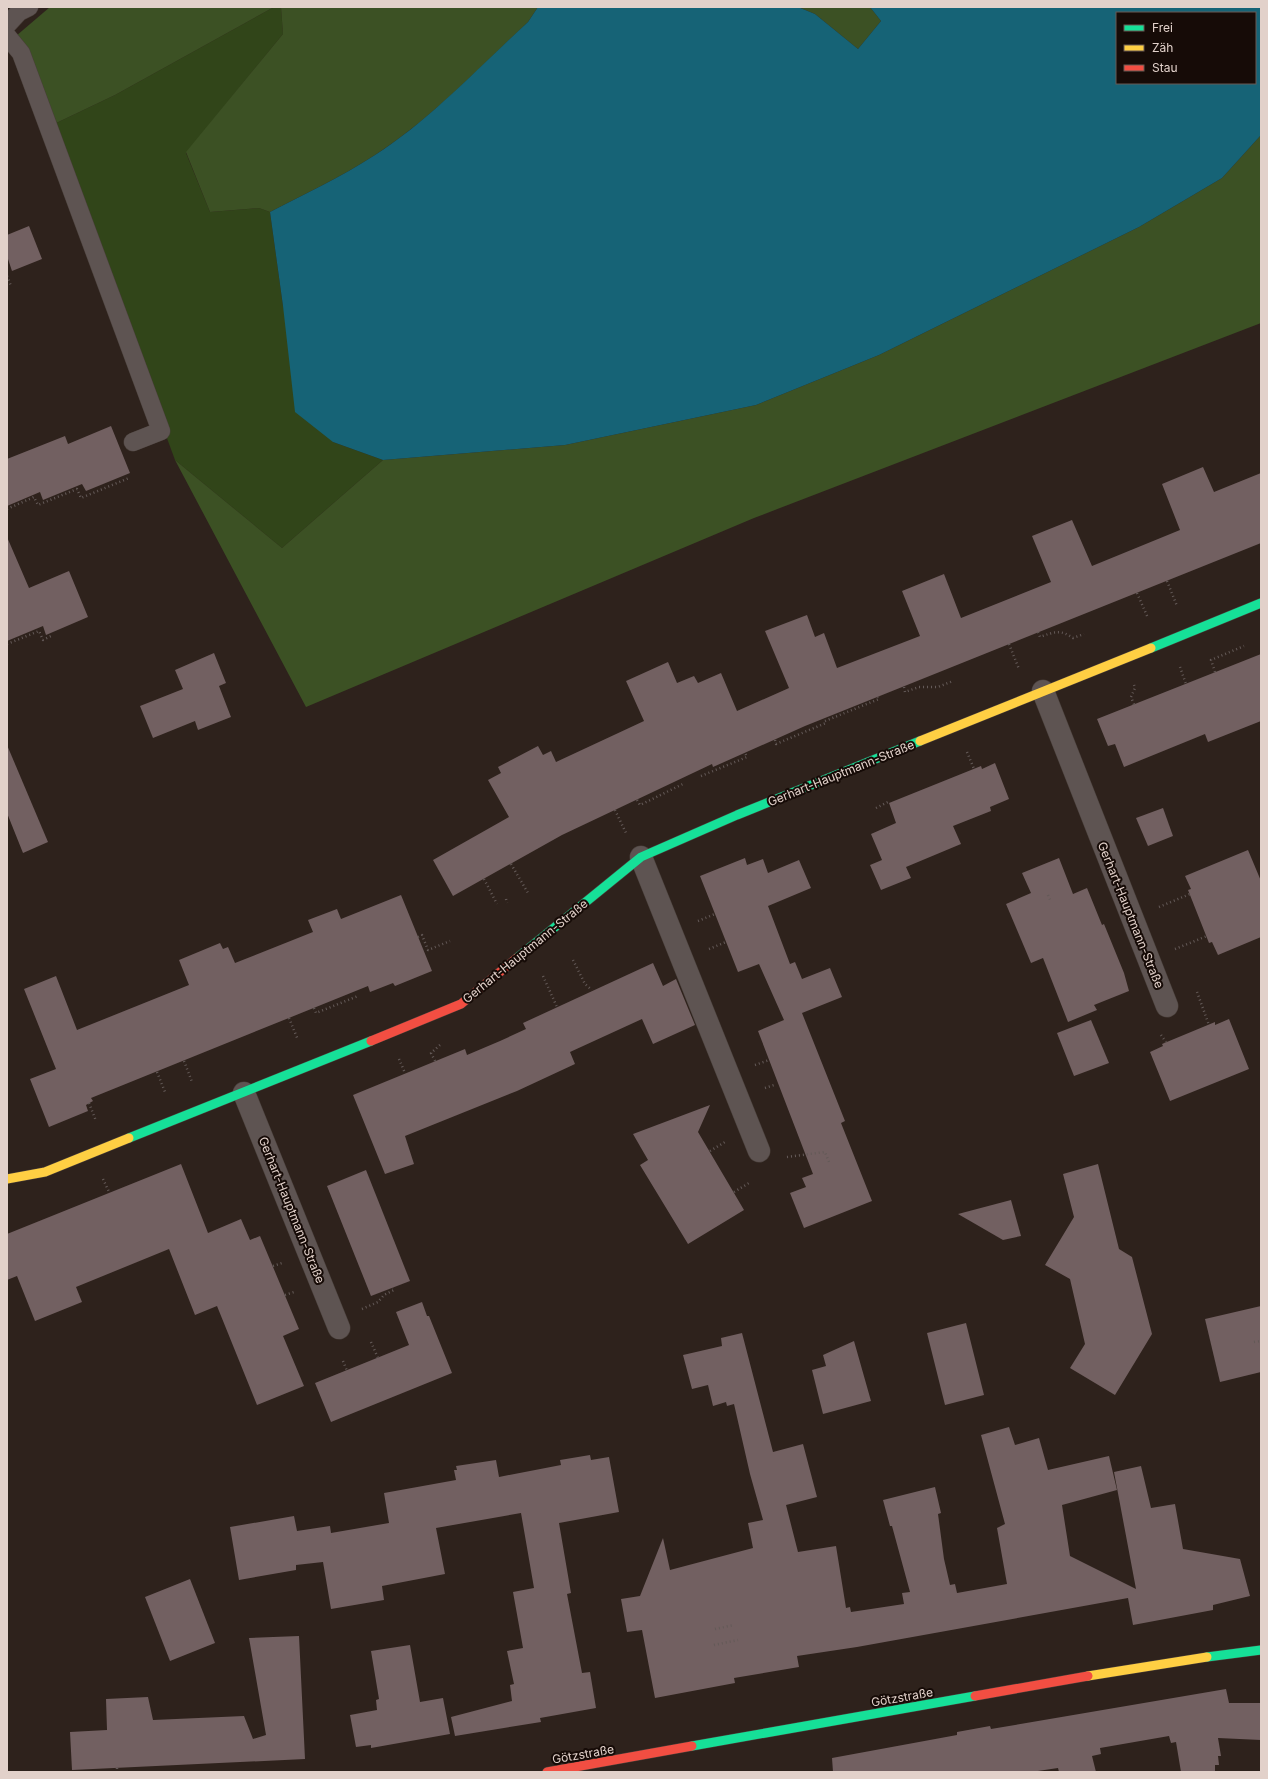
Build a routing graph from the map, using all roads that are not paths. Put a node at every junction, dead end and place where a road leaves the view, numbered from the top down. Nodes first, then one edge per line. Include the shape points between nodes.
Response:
1 (29, 7) edge
2 (7, 25) edge
3 (7, 36) edge
4 (133, 442) dead end
5 (1261, 603) edge
6 (1043, 691) junction
7 (641, 857) junction
8 (1167, 1006) dead end
9 (244, 1093) junction
10 (759, 1151) dead end
11 (7, 1179) edge
12 (339, 1328) dead end
13 (1261, 1650) edge
14 (547, 1772) edge

1 - 2 lane via 19,12
3 - 4 lane via 21,53 161,431
5 - 6 street, Gerhart-Hauptmann-Straße
6 - 7 street, Gerhart-Hauptmann-Straße via 736,815
6 - 8 street, Gerhart-Hauptmann-Straße
7 - 9 street, Gerhart-Hauptmann-Straße via 461,1004
7 - 10 street
9 - 11 street, Gerhart-Hauptmann-Straße via 45,1172
9 - 12 street, Gerhart-Hauptmann-Straße
13 - 14 street, Götzstraße via 1130,1669

